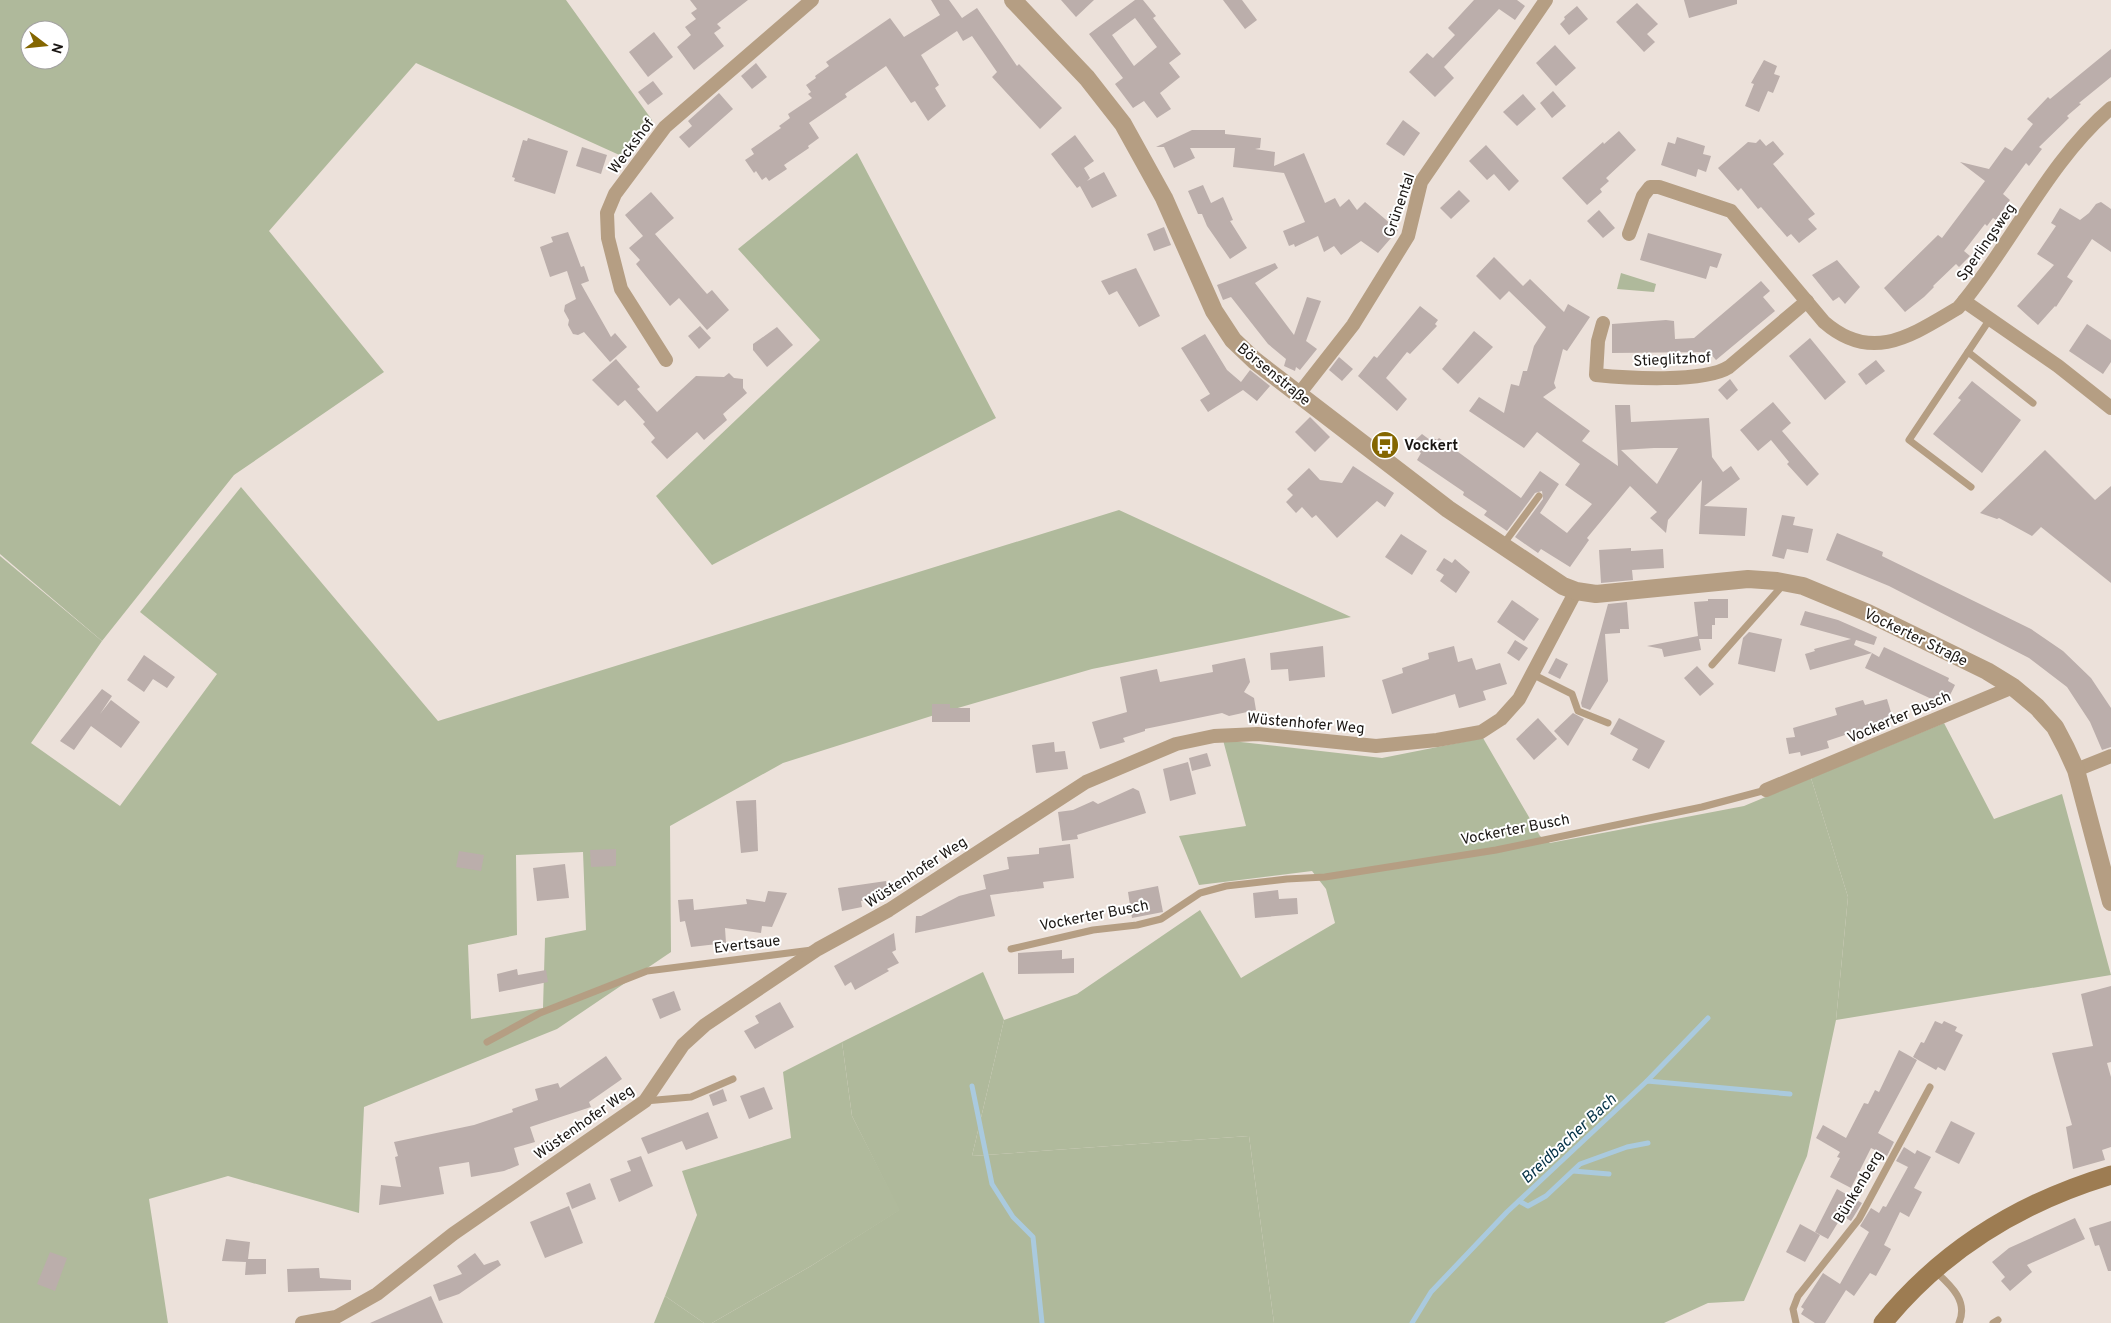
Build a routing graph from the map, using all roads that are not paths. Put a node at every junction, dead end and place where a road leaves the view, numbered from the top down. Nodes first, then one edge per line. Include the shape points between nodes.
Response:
1 (812, 0) edge
2 (1013, 0) edge
3 (1546, 0) edge
4 (2111, 108) edge
5 (1629, 234) dead end
6 (1964, 301) junction
7 (1807, 302) junction
8 (1990, 319) junction
9 (1604, 323) dead end
10 (1968, 352) junction
11 (666, 360) dead end
12 (1299, 394) junction
13 (2033, 403) dead end
14 (2111, 408) edge
15 (1971, 487) dead end
16 (1539, 496) dead end
17 (1502, 546) junction
18 (1785, 582) junction
19 (1576, 591) junction
20 (1712, 665) dead end
21 (1532, 674) junction
22 (2013, 687) junction
23 (1608, 723) dead end
24 (2111, 756) edge
25 (2076, 770) junction
26 (1766, 790) joint
27 (2111, 902) edge
28 (818, 949) junction
29 (1012, 949) dead end
30 (487, 1042) dead end
31 (733, 1079) dead end
32 (1930, 1087) dead end
33 (645, 1101) junction
34 (2111, 1176) edge
35 (1934, 1270) junction
36 (302, 1323) edge
37 (1796, 1323) edge
38 (1883, 1323) edge
39 (1959, 1323) edge

1 - 11 street, Weckshof via 665,127 615,194 607,213 608,238 621,289
2 - 12 street, Börsenstraße via 1087,78 1123,124 1164,198 1214,311 1233,340
3 - 12 street, Grünental via 1420,182 1408,236 1353,325
4 - 6 street, Sperlingsweg via 2064,158 1986,274
5 - 7 street via 1643,196 1650,187 1722,207 1737,216
6 - 7 street via 1958,308 1911,335 1882,344 1861,342 1836,331
6 - 8 street, Sperlingsweg
7 - 9 street, Stieglitzhof via 1729,368 1716,374 1633,378 1596,375 1598,341
8 - 10 lane
8 - 14 street, Sperlingsweg
10 - 13 lane
10 - 15 lane via 1909,440
12 - 17 street, Börsenstraße via 1448,509
16 - 17 lane
17 - 19 street, Börsenstraße via 1554,581
18 - 19 street, Vockerter Straße via 1748,579 1616,594
18 - 20 lane
18 - 22 street, Vockerter Straße via 1868,613
19 - 21 street, Wüstenhofer Weg
21 - 23 lane via 1572,694 1578,711
21 - 28 street, Wüstenhofer Weg via 1513,707 1500,719 1481,732 1463,736 1376,746 1230,734 1176,744 1086,782 889,910
22 - 25 street, Vockerter Straße via 2055,727
22 - 26 street, Vockerter Busch
24 - 25 street
25 - 27 street, Vockerter Straße
26 - 29 lane, Vockerter Busch via 1702,807 1496,850 1325,877 1226,886 1200,892 1161,919 1137,926 1093,930
28 - 30 lane, Evertsaue via 646,971 540,1013
28 - 33 street, Wüstenhofer Weg via 689,1038
31 - 33 lane via 690,1097
32 - 37 lane, Bünkenberg via 1858,1218 1798,1296 1793,1309
33 - 36 street, Wüstenhofer Weg via 453,1234 360,1305 336,1317
34 - 35 main road via 2059,1193 2005,1219 1966,1243
35 - 38 main road
35 - 39 lane via 1959,1297

